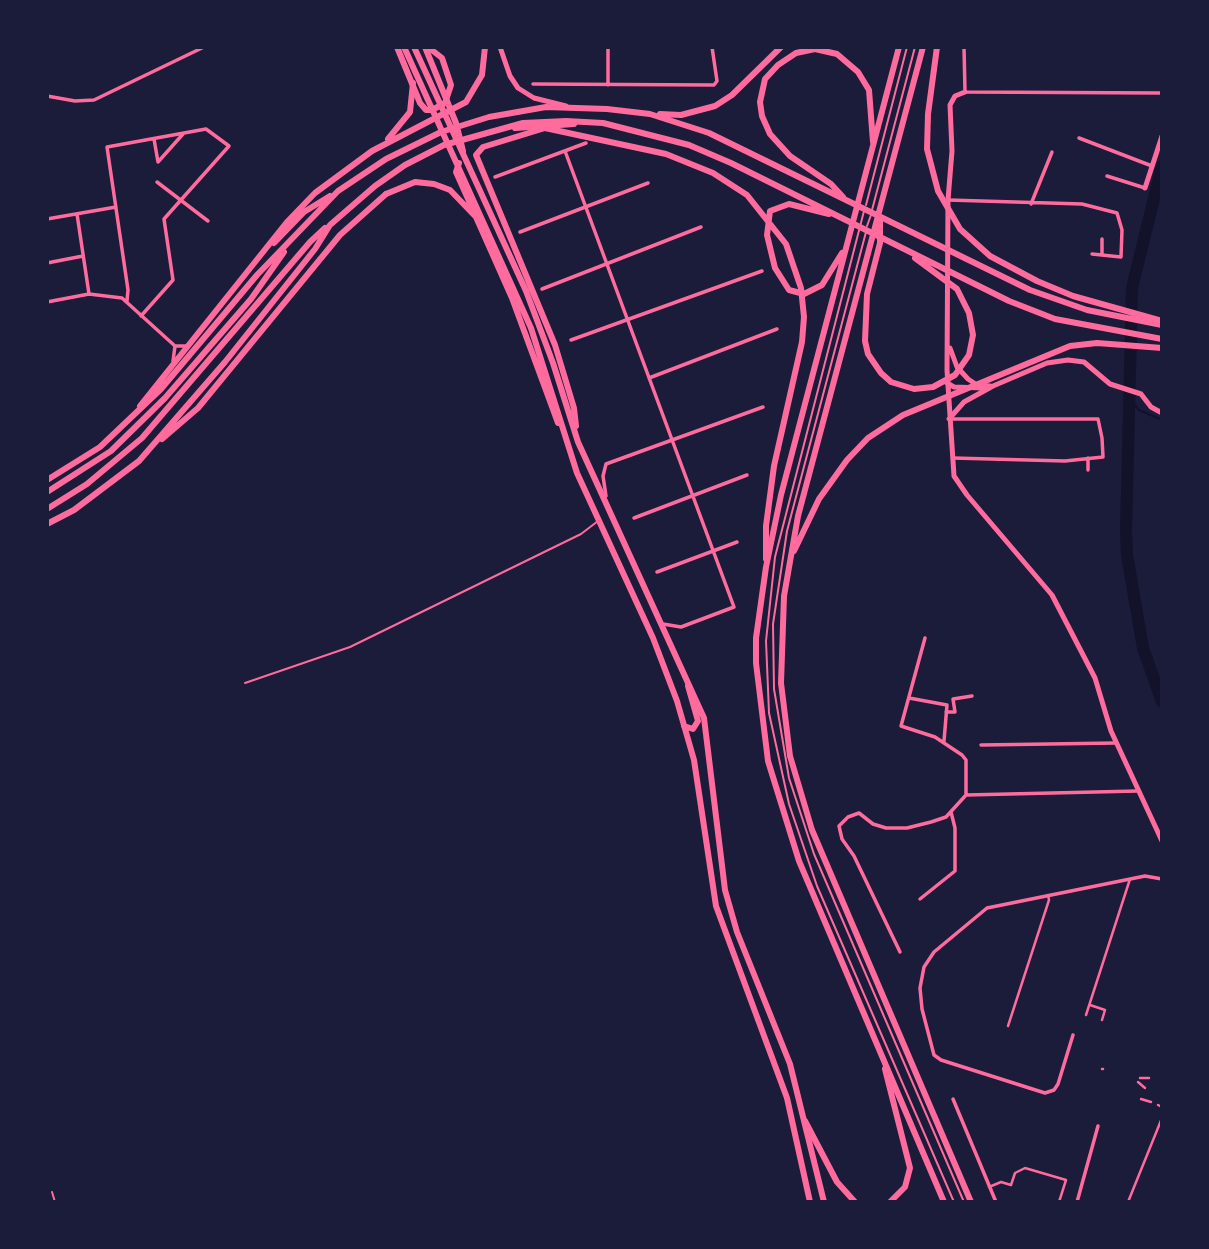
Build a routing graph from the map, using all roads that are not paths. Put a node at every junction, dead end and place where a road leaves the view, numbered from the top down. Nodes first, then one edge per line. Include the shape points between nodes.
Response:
1 (204, 47) edge
2 (397, 47) edge
3 (404, 47) edge
4 (414, 47) edge
5 (426, 47) edge
6 (485, 47) edge
7 (500, 47) edge
8 (608, 47) edge
9 (712, 47) edge
10 (781, 47) edge
11 (899, 47) edge
12 (907, 47) edge
13 (915, 47) edge
14 (923, 47) edge
15 (937, 47) edge
16 (964, 47) edge
17 (413, 83) junction
18 (533, 84) dead end
19 (608, 85) junction
20 (965, 92) junction
21 (1162, 93) edge
22 (47, 96) edge
23 (569, 107) junction
24 (650, 114) junction
25 (590, 122) junction
26 (498, 128) junction
27 (545, 128) junction
28 (183, 133) junction
29 (1162, 136) edge
30 (1079, 138) dead end
31 (154, 139) junction
32 (586, 143) dead end
33 (873, 149) junction
34 (372, 151) junction
35 (463, 151) junction
36 (565, 151) junction
37 (1052, 152) dead end
38 (1153, 167) junction
39 (1107, 176) dead end
40 (495, 177) dead end
41 (157, 182) dead end
42 (648, 183) dead end
43 (1145, 188) joint
44 (338, 191) junction
45 (844, 199) junction
46 (493, 200) junction
47 (948, 200) junction
48 (181, 201) junction
49 (1031, 204) junction
50 (116, 207) junction
51 (585, 207) junction
52 (880, 209) junction
53 (77, 214) junction
54 (476, 217) junction
55 (47, 219) edge
56 (845, 219) junction
57 (208, 221) dead end
58 (330, 225) junction
59 (701, 228) dead end
60 (520, 232) dead end
61 (1102, 239) dead end
62 (291, 241) junction
63 (896, 245) junction
64 (847, 246) junction
65 (1092, 254) dead end
66 (83, 256) junction
67 (1102, 256) junction
68 (47, 263) edge
69 (254, 264) junction
70 (607, 264) junction
71 (762, 271) dead end
72 (542, 289) dead end
73 (89, 294) junction
74 (127, 301) junction
75 (47, 302) edge
76 (141, 316) junction
77 (627, 319) junction
78 (1162, 323) edge
79 (777, 329) dead end
80 (570, 340) dead end
81 (1162, 340) edge
82 (948, 343) junction
83 (175, 346) junction
84 (187, 346) junction
85 (1162, 348) edge
86 (172, 365) junction
87 (957, 367) junction
88 (947, 370) junction
89 (649, 378) junction
90 (947, 383) junction
91 (993, 386) junction
92 (763, 407) dead end
93 (1162, 413) edge
94 (132, 417) junction
95 (950, 419) junction
96 (672, 440) junction
97 (578, 442) junction
98 (566, 443) junction
99 (152, 447) junction
100 (952, 458) junction
101 (1088, 458) junction
102 (1088, 470) dead end
103 (747, 475) dead end
104 (47, 481) edge
105 (47, 492) edge
106 (693, 496) junction
107 (607, 505) junction
108 (47, 509) edge
109 (634, 518) dead end
110 (599, 520) junction
111 (47, 524) edge
112 (737, 542) dead end
113 (713, 551) junction
114 (789, 562) junction
115 (766, 567) junction
116 (657, 572) dead end
117 (662, 624) junction
118 (925, 638) dead end
119 (687, 680) junction
120 (245, 682) dead end
121 (972, 696) dead end
122 (909, 698) junction
123 (946, 712) junction
124 (684, 726) junction
125 (944, 742) junction
126 (1116, 743) junction
127 (981, 745) dead end
128 (1138, 791) junction
129 (966, 794) junction
130 (951, 812) junction
131 (1162, 841) edge
132 (1130, 879) junction
133 (1162, 879) edge
134 (1048, 895) junction
135 (920, 899) dead end
136 (900, 952) dead end
137 (1090, 1005) junction
138 (1086, 1015) dead end
139 (1102, 1020) dead end
140 (1008, 1026) dead end
141 (1073, 1035) dead end
142 (882, 1054) junction
143 (1149, 1078) dead end
144 (1145, 1088) dead end
145 (953, 1099) dead end
146 (1141, 1099) dead end
147 (1151, 1102) dead end
148 (1162, 1118) edge
149 (805, 1121) junction
150 (1098, 1125) dead end
151 (989, 1186) junction
152 (52, 1192) dead end
153 (55, 1202) edge
154 (810, 1202) edge
155 (824, 1202) edge
156 (855, 1202) edge
157 (890, 1202) edge
158 (944, 1202) edge
159 (954, 1202) edge
160 (964, 1202) edge
161 (971, 1202) edge
162 (996, 1202) edge
163 (1059, 1202) edge
164 (1077, 1202) edge
165 (1128, 1202) edge

1 - 22 street via 94,100
2 - 17 main road
3 - 98 main road via 517,295 558,406
4 - 35 main road
5 - 17 main road via 442,58 447,68 449,97 441,106 426,110
5 - 35 main road
6 - 34 main road via 482,75 466,102
7 - 23 street via 510,76 525,94
8 - 19 street
9 - 19 street via 714,85
10 - 24 main road via 715,106 681,115
11 - 33 main road
12 - 159 lane via 783,520 768,604 765,674 773,739 798,833
13 - 160 lane via 787,531 774,624 774,689 789,778 814,854
14 - 52 main road
15 - 78 main road via 927,149 931,171 960,229 990,256 1073,296
16 - 20 street
17 - 34 main road via 405,122
18 - 19 street
20 - 21 street
20 - 47 street via 951,102
23 - 24 main road
23 - 44 main road via 509,113 441,132 386,159
24 - 45 main road via 709,133
25 - 26 main road via 548,121
25 - 27 main road
25 - 56 main road via 641,130 689,145
26 - 27 main road
26 - 58 main road via 414,160
27 - 46 main road via 477,151
27 - 115 main road via 666,154 713,173 747,195 786,244 798,274 804,317 766,526
28 - 31 street
28 - 31 street via 158,162
28 - 48 street via 206,129 229,146
29 - 38 street
30 - 38 street
31 - 50 street via 107,147
32 - 36 street
33 - 45 main road via 869,90 842,57 824,49 807,50 789,56 768,74 760,102 770,134
33 - 64 main road
34 - 69 main road via 315,193
35 - 97 main road via 526,291
36 - 40 street
36 - 51 street
37 - 49 street
38 - 43 street
39 - 43 street
41 - 48 street
42 - 51 street
44 - 62 main road
44 - 69 main road via 304,212
45 - 78 main road via 1030,289 1087,310
46 - 54 main road via 471,162 459,163 456,173
46 - 97 main road via 555,345 574,408
47 - 49 street
47 - 82 street
48 - 57 street
48 - 76 street via 164,219 171,286
49 - 67 street via 1082,204 1116,213 1122,230 1121,257
50 - 53 street
50 - 74 street
51 - 60 street
51 - 70 street
52 - 63 main road via 880,243 867,295 865,341 873,363 898,385 923,389 949,380 969,355 973,335 969,313 957,289
52 - 114 main road
53 - 55 street
53 - 66 street
54 - 98 main road
54 - 99 main road via 450,190 434,184 415,183 386,194 340,235 198,408
56 - 63 main road
56 - 64 main road via 784,204 769,213 767,235 780,280 796,293 822,285
58 - 99 main road via 307,260
58 - 108 main road via 310,242 142,438 87,484
59 - 70 street
61 - 67 street
62 - 94 main road
62 - 105 main road via 242,309 160,404 111,451
63 - 81 main road via 1055,319
64 - 115 main road
65 - 67 street
66 - 68 street
66 - 73 street
69 - 84 main road
70 - 72 street
70 - 77 street
71 - 77 street
73 - 74 street
73 - 75 street
74 - 76 street
76 - 83 street
77 - 80 street
77 - 89 street
79 - 89 street
82 - 87 street
82 - 88 street
83 - 84 street
83 - 86 street
84 - 86 main road
85 - 114 main road via 1097,342 1070,346 903,415 869,438 840,469 818,499
86 - 94 main road
87 - 88 street via 951,364
87 - 91 street via 973,383
88 - 90 street
89 - 96 street
90 - 91 street via 968,389
90 - 95 street
91 - 93 street via 1047,363 1084,362 1110,384 1142,394
91 - 95 street via 964,402
92 - 96 street
94 - 104 main road via 85,459
95 - 100 street
95 - 101 street via 1098,419 1103,457
96 - 106 street
96 - 107 street via 606,464
97 - 107 main road
98 - 110 main road
99 - 111 main road via 104,489
100 - 101 street
100 - 126 street via 954,476 967,495 1052,595 1095,678
101 - 102 street
103 - 106 street
106 - 109 street
106 - 113 street
107 - 117 main road
110 - 120 lane via 581,534 350,647
110 - 124 main road via 656,646
112 - 113 street
113 - 116 street
113 - 117 street via 734,607 681,627
114 - 161 main road via 780,683 799,789 829,874
115 - 142 main road via 756,663 768,761 799,861
117 - 119 main road
118 - 122 street
119 - 124 main road via 698,721 693,729
119 - 149 main road via 707,729 725,890 790,1064
121 - 123 street via 953,699 955,712
122 - 123 street via 947,705
122 - 125 street via 901,726
123 - 125 street
124 - 154 main road via 698,781 716,906 784,1088
125 - 129 street via 966,760
126 - 127 street
126 - 128 street
128 - 129 street
128 - 131 street
129 - 130 street
130 - 135 street via 956,871
130 - 136 street via 907,828 873,824 859,813 839,826
132 - 133 street
132 - 134 street
132 - 137 street
134 - 140 street
134 - 141 street via 987,908 924,967 920,988 934,1055 954,1066 1045,1093 1058,1084
137 - 138 street
137 - 139 street via 1105,1010
142 - 157 main road via 910,1168 905,1187
142 - 158 main road
143 - 144 street via 1139,1080
145 - 151 street
146 - 147 street
148 - 165 street
149 - 155 main road
149 - 156 main road via 844,1192
150 - 164 street
151 - 162 street
151 - 163 street via 1011,1185 1015,1173 1025,1168 1066,1180
152 - 153 lane

